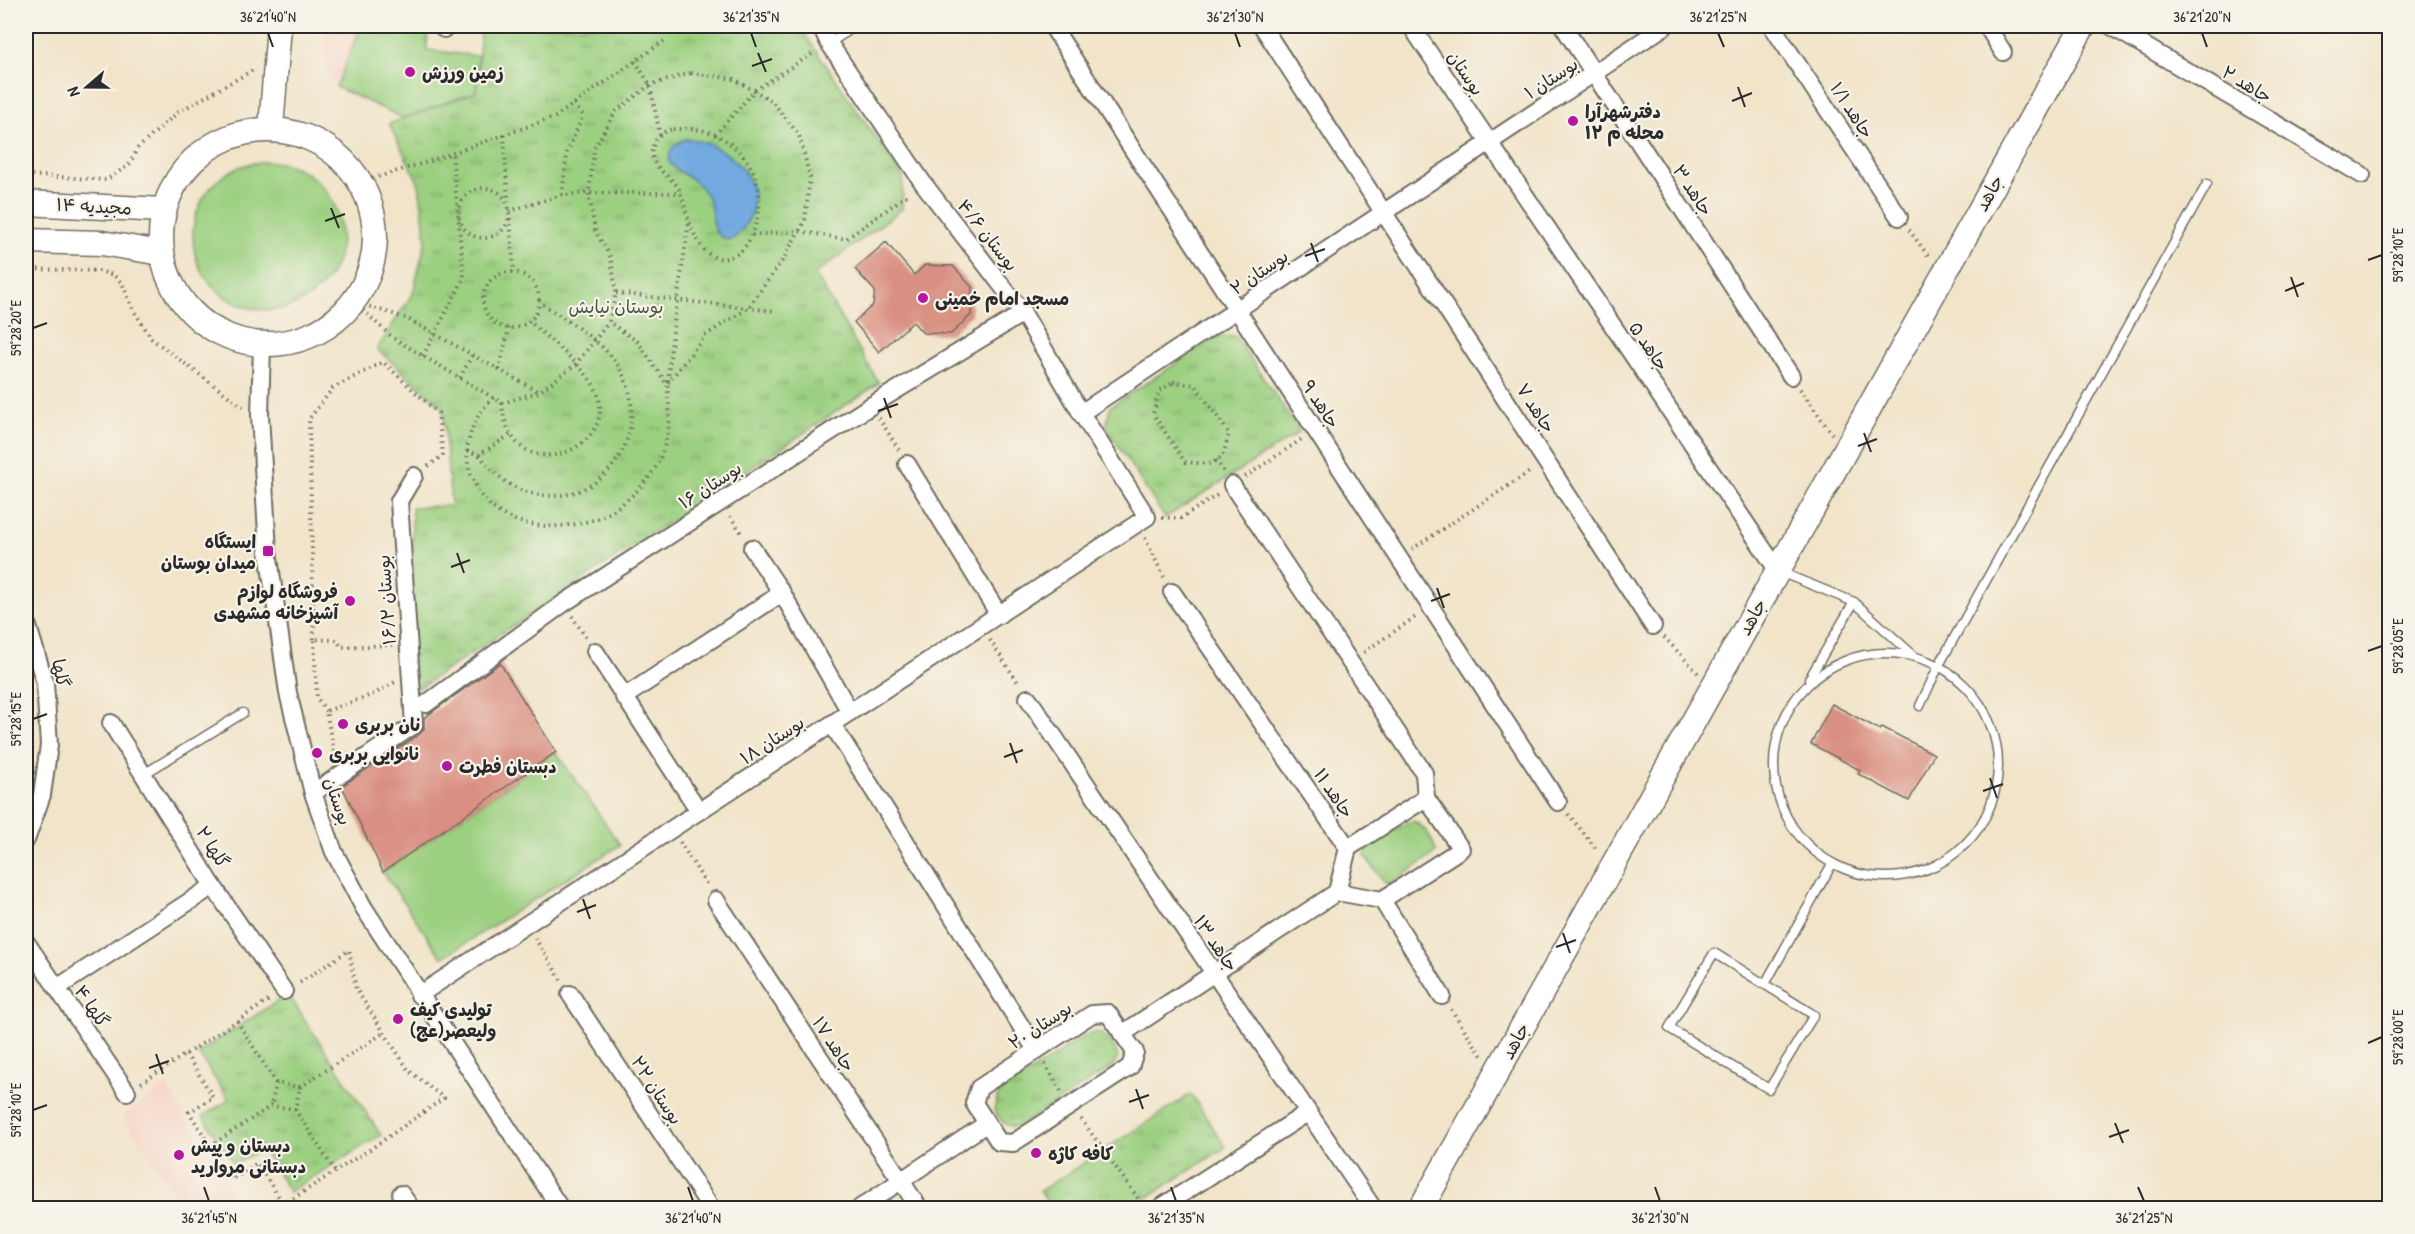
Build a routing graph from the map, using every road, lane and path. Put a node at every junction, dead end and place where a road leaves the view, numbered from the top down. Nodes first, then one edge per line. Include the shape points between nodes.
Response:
1 (279, 26) edge
2 (820, 26) edge
3 (856, 26) edge
4 (1052, 26) edge
5 (1262, 26) edge
6 (1411, 26) edge
7 (1563, 26) edge
8 (1665, 26) edge
9 (1772, 26) edge
10 (1987, 26) edge
11 (2111, 26) edge
12 (2080, 27) edge
13 (667, 39) dead end
14 (829, 43) junction
15 (2003, 52) dead end
16 (278, 54) junction
17 (635, 61) junction
18 (1593, 73) junction
19 (650, 85) junction
20 (755, 90) junction
21 (574, 104) junction
22 (271, 128) junction
23 (504, 135) junction
24 (660, 135) junction
25 (715, 135) junction
26 (1488, 143) junction
27 (452, 153) junction
28 (26, 175) edge
29 (2362, 176) dead end
30 (361, 182) junction
31 (923, 183) junction
32 (2207, 184) dead end
33 (589, 193) junction
34 (681, 193) junction
35 (562, 195) junction
36 (26, 203) edge
37 (163, 210) junction
38 (509, 211) junction
39 (1385, 211) junction
40 (459, 216) junction
41 (1899, 217) joint
42 (689, 220) junction
43 (798, 231) junction
44 (752, 235) junction
45 (26, 241) edge
46 (161, 253) junction
47 (26, 269) edge
48 (514, 272) junction
49 (1943, 276) junction
50 (616, 293) junction
51 (679, 299) junction
52 (354, 302) junction
53 (539, 302) junction
54 (748, 308) junction
55 (1237, 310) junction
56 (774, 311) dead end
57 (1023, 313) junction
58 (529, 321) junction
59 (609, 322) junction
60 (509, 328) junction
61 (435, 334) junction
62 (594, 342) junction
63 (262, 345) junction
64 (472, 355) junction
65 (423, 356) junction
66 (575, 364) junction
67 (499, 370) junction
68 (1791, 376) joint
69 (460, 378) junction
70 (668, 384) junction
71 (1166, 387) joint
72 (539, 392) junction
73 (494, 398) junction
74 (502, 403) junction
75 (872, 405) junction
76 (1081, 413) junction
77 (260, 415) junction
78 (510, 435) junction
79 (467, 451) junction
80 (1845, 451) junction
81 (479, 455) junction
82 (1547, 461) junction
83 (907, 464) joint
84 (414, 476) joint
85 (1232, 485) dead end
86 (720, 502) junction
87 (1142, 521) junction
88 (752, 548) joint
89 (1398, 559) junction
90 (1778, 571) junction
91 (1172, 592) joint
92 (782, 593) junction
93 (1854, 602) junction
94 (564, 603) junction
95 (1430, 607) junction
96 (999, 615) junction
97 (26, 620) edge
98 (1653, 626) joint
99 (981, 627) junction
100 (314, 639) junction
101 (408, 644) junction
102 (595, 651) joint
103 (1912, 655) junction
104 (1349, 662) junction
105 (1939, 665) junction
106 (410, 672) junction
107 (1806, 684) junction
108 (1712, 688) junction
109 (624, 697) junction
110 (1028, 698) joint
111 (426, 704) dead end
112 (1920, 706) dead end
113 (326, 711) junction
114 (850, 712) junction
115 (243, 713) dead end
116 (111, 723) dead end
117 (832, 724) junction
118 (144, 774) junction
119 (338, 776) junction
120 (313, 793) junction
121 (1426, 798) junction
122 (1558, 802) joint
123 (699, 811) junction
124 (672, 829) junction
125 (26, 840) edge
126 (1348, 848) junction
127 (1832, 864) junction
128 (1611, 868) junction
129 (213, 886) junction
130 (1337, 892) junction
131 (716, 900) joint
132 (1382, 900) junction
133 (526, 925) junction
134 (26, 942) edge
135 (1214, 974) junction
136 (1765, 984) junction
137 (57, 988) junction
138 (284, 991) junction
139 (570, 994) joint
140 (419, 995) junction
141 (1442, 996) joint
142 (237, 1022) junction
143 (385, 1032) junction
144 (1122, 1034) junction
145 (1036, 1050) junction
146 (186, 1054) junction
147 (1495, 1076) junction
148 (276, 1083) junction
149 (300, 1087) junction
150 (127, 1092) joint
151 (272, 1106) junction
152 (1071, 1106) junction
153 (295, 1109) junction
154 (1308, 1113) junction
155 (986, 1124) junction
156 (210, 1146) junction
157 (335, 1172) junction
158 (901, 1181) junction
159 (401, 1194) dead end
160 (284, 1205) junction
161 (278, 1209) edge
162 (411, 1209) edge
163 (560, 1209) edge
164 (711, 1209) edge
165 (860, 1209) edge
166 (920, 1209) edge
167 (1145, 1209) edge
168 (1160, 1209) edge
169 (1373, 1209) edge
170 (1421, 1209) edge

1 - 16 main road
2 - 14 street, بوستان ۴/۶
3 - 14 lane
4 - 55 street, جاهد ۹
5 - 39 street, جاهد ۷
6 - 26 street, بوستان
7 - 18 street, جاهد ۳
8 - 18 street, بوستان ۱
9 - 41 street, جاهد ۱/۱
10 - 15 street
11 - 29 street, جاهد ۲
12 - 49 main road, جاهد
13 - 17 path
14 - 20 path
14 - 31 street, بوستان ۴/۶
16 - 22 main road
16 - 28 path via 178,112 138,148 129,165 106,180
17 - 19 path
17 - 21 path
18 - 26 street, بوستان ۱
18 - 68 street, جاهد ۳
19 - 20 path via 691,73 734,79
19 - 24 path
19 - 33 path via 615,112 599,140 594,149
20 - 25 path
20 - 43 path via 772,100 799,135 810,177 805,220
21 - 23 path via 555,117
21 - 35 path via 583,115 567,153
22 - 30 main road via 294,132 332,149
22 - 37 main road via 252,129 213,143 182,171
23 - 27 path
23 - 38 path
24 - 25 path via 673,129 703,130
24 - 34 path via 652,148 654,162
25 - 44 path via 741,152 753,170 760,202
26 - 39 street, بوستان ۲
26 - 90 street, جاهد ۵
27 - 30 path
27 - 40 path
30 - 52 main road via 375,221 373,264
31 - 43 path via 846,239
31 - 57 street, بوستان ۴/۶
32 - 105 lane
33 - 34 path
33 - 35 path
33 - 50 path via 595,231 610,258
34 - 42 path
35 - 38 path
36 - 37 main road, مجیدیه ۱۴
37 - 46 main road
38 - 40 path via 503,229 487,238 468,232
38 - 40 path via 500,194 482,188 465,197
38 - 48 path
39 - 55 street, بوستان ۲
39 - 82 street, جاهد ۷
40 - 61 path via 465,278
41 - 49 path
42 - 44 path via 704,251 721,257 739,252
42 - 51 path
43 - 44 path
43 - 54 path
45 - 46 main road via 102,243
46 - 63 main road via 175,292 203,323 242,342
47 - 77 path via 99,271 113,275 122,283 152,339 238,405
48 - 53 path via 533,282
48 - 60 path via 494,278 483,297 490,317
49 - 80 main road, جاهد
50 - 51 path
50 - 59 path
51 - 54 path
51 - 70 path
52 - 61 path via 406,318
52 - 63 main road via 323,330 284,344
52 - 65 path via 393,338
53 - 58 path
53 - 62 path
54 - 56 path
54 - 70 path via 706,335
55 - 76 street, بوستان ۲
55 - 89 street, جاهد ۹
57 - 75 street, بوستان ۱۶
57 - 76 street, بوستان ۴/۶
58 - 60 path
58 - 66 path
59 - 62 path
59 - 70 path via 638,342
60 - 67 path
61 - 64 path
61 - 65 path
62 - 66 path
62 - 81 path via 614,360 628,383 632,401 630,437 618,462 598,480 574,492 547,495 520,490 497,475
63 - 77 street, بوستان
64 - 67 path
64 - 69 path
65 - 69 path
66 - 72 path
66 - 78 path via 596,388 599,403 598,419 586,440 567,453 551,456 536,454
67 - 72 path
68 - 80 path
69 - 73 path
70 - 79 path via 669,425 658,464 633,496 599,518 560,527 520,522 499,512 481,496 470,475
71 - 71 path via 1159,391 1153,414 1185,462 1210,464 1223,456 1229,433 1195,385 1173,382
72 - 74 path
73 - 74 path
73 - 79 path via 483,407 471,428
74 - 78 path
75 - 83 path
75 - 86 street, بوستان ۱۶
76 - 87 street, بوستان ۴/۶
77 - 120 street, بوستان via 268,551 288,693
78 - 81 path
79 - 81 path
80 - 90 main road, جاهد
82 - 89 path
82 - 98 street, جاهد ۷
83 - 96 street
84 - 100 path via 443,455 438,413 383,362 333,388 309,419
84 - 101 street, بوستان ۱۶/۲ via 399,501
85 - 104 street
86 - 88 path
86 - 94 street, بوستان ۱۶
87 - 91 path
87 - 96 street, بوستان ۱۸
88 - 92 street
89 - 95 street, جاهد ۹
90 - 93 lane
90 - 108 main road, جاهد
91 - 126 street, جاهد ۱۱
92 - 109 street
92 - 114 street
93 - 103 lane
93 - 107 lane
94 - 102 path
94 - 111 street, بوستان ۱۶
95 - 104 path
95 - 122 street, جاهد ۹
96 - 99 street, بوستان ۱۸
97 - 125 street, گلها via 45,683 49,745 42,795
98 - 108 path
99 - 110 path
99 - 114 street, بوستان ۱۸
100 - 101 path via 337,640 341,647
100 - 113 path via 317,698
101 - 106 street, بوستان ۱۶/۲
102 - 109 street
103 - 105 lane
103 - 107 lane via 1867,653 1845,659
104 - 121 street via 1424,774
105 - 112 lane
105 - 127 lane via 1979,701 1998,752 1997,779 1978,830 1960,850 1911,875 1885,878
106 - 113 path via 374,694
106 - 119 street, بوستان ۱۶/۲ via 414,725
107 - 127 lane via 1790,704 1779,728 1773,754 1774,780 1793,829
108 - 128 main road, جاهد
109 - 123 street
110 - 135 street, جاهد ۱۳
113 - 119 path
114 - 117 street, بوستان ۱۸
115 - 118 lane
116 - 118 street, گلها ۲
117 - 123 street, بوستان ۱۸
117 - 145 street
118 - 129 street, گلها ۲
119 - 120 street
120 - 140 street, بوستان via 334,852
121 - 126 street
121 - 132 street via 1461,849
122 - 128 path
123 - 124 street, بوستان ۱۸
124 - 131 path
124 - 133 street, بوستان ۱۸
126 - 130 street
127 - 136 lane
128 - 147 main road, جاهد
129 - 137 street
129 - 138 street, گلها ۲
130 - 132 street
130 - 135 street
131 - 158 street, جاهد ۱۷
132 - 141 street
133 - 139 path
133 - 140 street, بوستان ۱۸
134 - 137 street, گلها ۴
135 - 144 street
135 - 154 street, جاهد ۱۳
136 - 136 lane via 1714,953 1669,1028 1769,1089 1814,1015
137 - 150 street, گلها ۴
138 - 142 path
138 - 143 path via 349,950 356,989
139 - 164 street, بوستان ۲۲
140 - 163 street, بوستان
141 - 147 path
142 - 146 path
142 - 148 path
143 - 149 path
143 - 157 path via 409,1071 444,1098
144 - 145 street, بوستان ۲۰ via 1108,1014 1092,1014
144 - 152 street, بوستان ۲۰ via 1135,1053 1130,1067
145 - 152 path
145 - 155 street, بوستان ۲۰ via 979,1088 974,1103
146 - 150 path
146 - 156 path via 213,1097 189,1112
147 - 170 main road, جاهد
148 - 149 path
148 - 151 path
149 - 153 path
151 - 153 path
151 - 156 path
152 - 155 street, بوستان ۲۰ via 1013,1143 999,1142
152 - 167 path
153 - 157 path
154 - 168 street
154 - 169 street, جاهد ۱۳
155 - 158 street
156 - 160 path via 232,1180 257,1163
157 - 160 path
158 - 165 street
158 - 166 street, جاهد ۱۷
159 - 162 street
160 - 161 path

